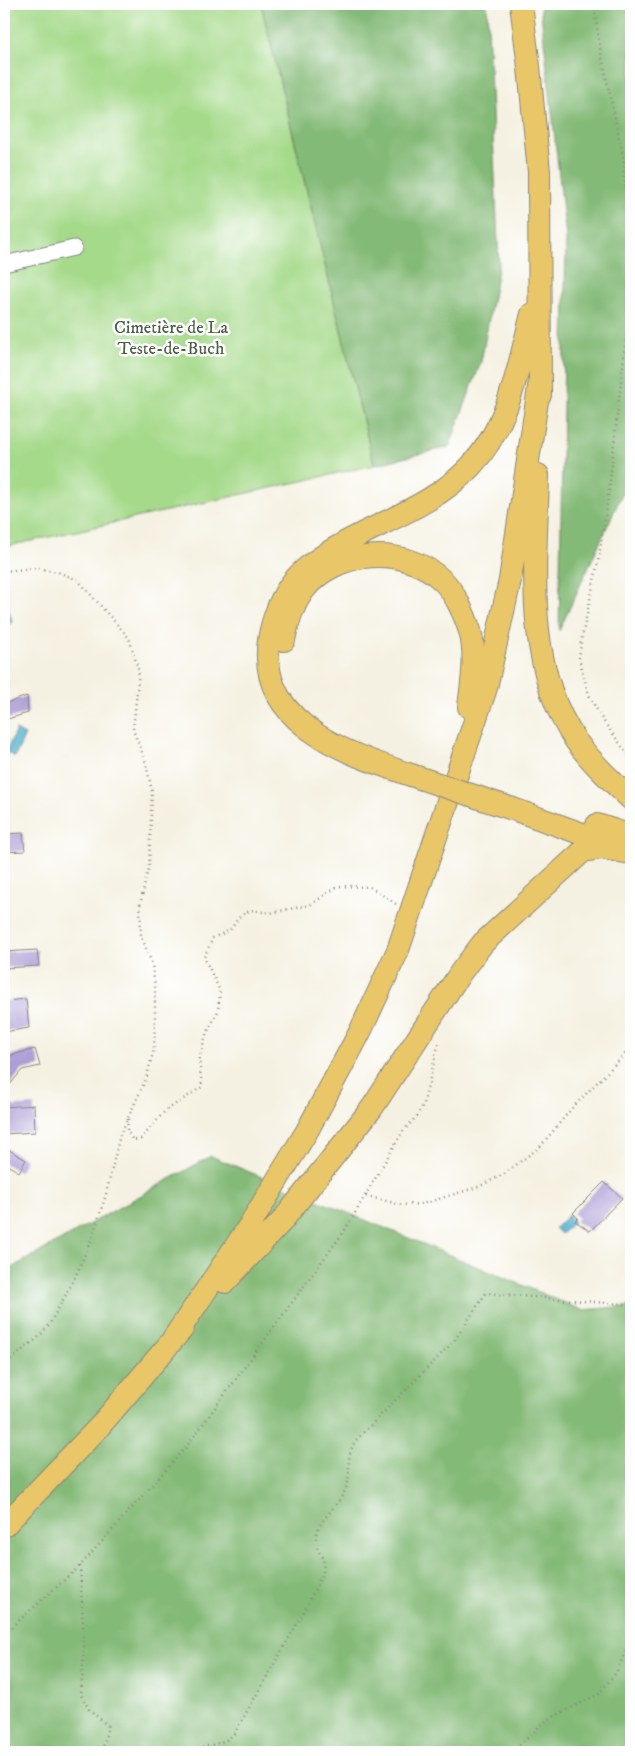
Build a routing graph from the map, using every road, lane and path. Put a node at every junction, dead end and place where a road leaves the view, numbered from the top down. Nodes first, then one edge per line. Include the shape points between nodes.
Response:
1 (521, 4) edge
2 (594, 4) edge
3 (74, 248) dead end
4 (4, 264) edge
5 (541, 279) junction
6 (540, 381) junction
7 (4, 571) edge
8 (631, 759) edge
9 (462, 761) junction
10 (413, 770) junction
11 (631, 799) edge
12 (515, 804) junction
13 (631, 836) edge
14 (631, 852) edge
15 (411, 913) junction
16 (442, 1036) dead end
17 (631, 1048) edge
18 (128, 1115) junction
19 (366, 1196) junction
20 (631, 1305) edge
21 (173, 1339) junction
22 (4, 1365) edge
23 (4, 1526) edge
24 (80, 1566) junction
25 (4, 1634) edge
26 (631, 1639) edge
27 (102, 1752) edge
28 (188, 1752) edge
29 (512, 1752) edge

1 - 5 main road via 539,172
2 - 8 path via 624,160 629,270 627,327 608,499 580,642 580,659 589,695 602,720
3 - 4 street
5 - 6 main road
5 - 10 main road via 504,418 473,464 450,487 415,509 342,544 306,567 278,604 270,635 270,675 289,710 302,725 328,743 370,761
6 - 9 main road via 510,580 486,688
6 - 11 main road via 534,581 540,644 553,698 576,741 602,773
7 - 18 path via 36,568 78,580 129,638 139,672 133,730 145,760 152,791 149,866 140,905 141,935 152,964 155,1021 154,1049 146,1080
9 - 10 main road via 474,663 470,631 458,603 442,581 422,567 405,560 377,556 356,558 340,563 313,580 303,592 288,620 283,644 285,672 295,695 312,716 335,733
9 - 15 main road
10 - 12 main road, bridge
12 - 13 main road
12 - 14 main road
14 - 21 main road via 602,848 583,851 483,943 372,1108 282,1221
15 - 18 path via 370,887 338,886 310,905 270,913 251,910 240,916 230,930 213,938 204,957 220,991 218,1011 199,1059 202,1087 165,1111 141,1138 132,1140 127,1131
15 - 21 main road via 398,950 359,1034 307,1131 248,1228
16 - 19 path via 424,1102 417,1116 403,1131
17 - 19 path via 573,1107 540,1147 504,1174 478,1187 422,1204 402,1205
18 - 22 path via 92,1238 74,1280 40,1336
19 - 24 path via 345,1230 187,1446
20 - 28 path via 486,1293 454,1342 356,1440 347,1461 347,1487 319,1524 316,1537 318,1552 324,1560 323,1572 305,1610 234,1734
21 - 23 main road via 99,1427
24 - 25 path
24 - 27 path via 84,1647 81,1695 89,1709 108,1726
26 - 29 path via 617,1671 599,1694 547,1720

